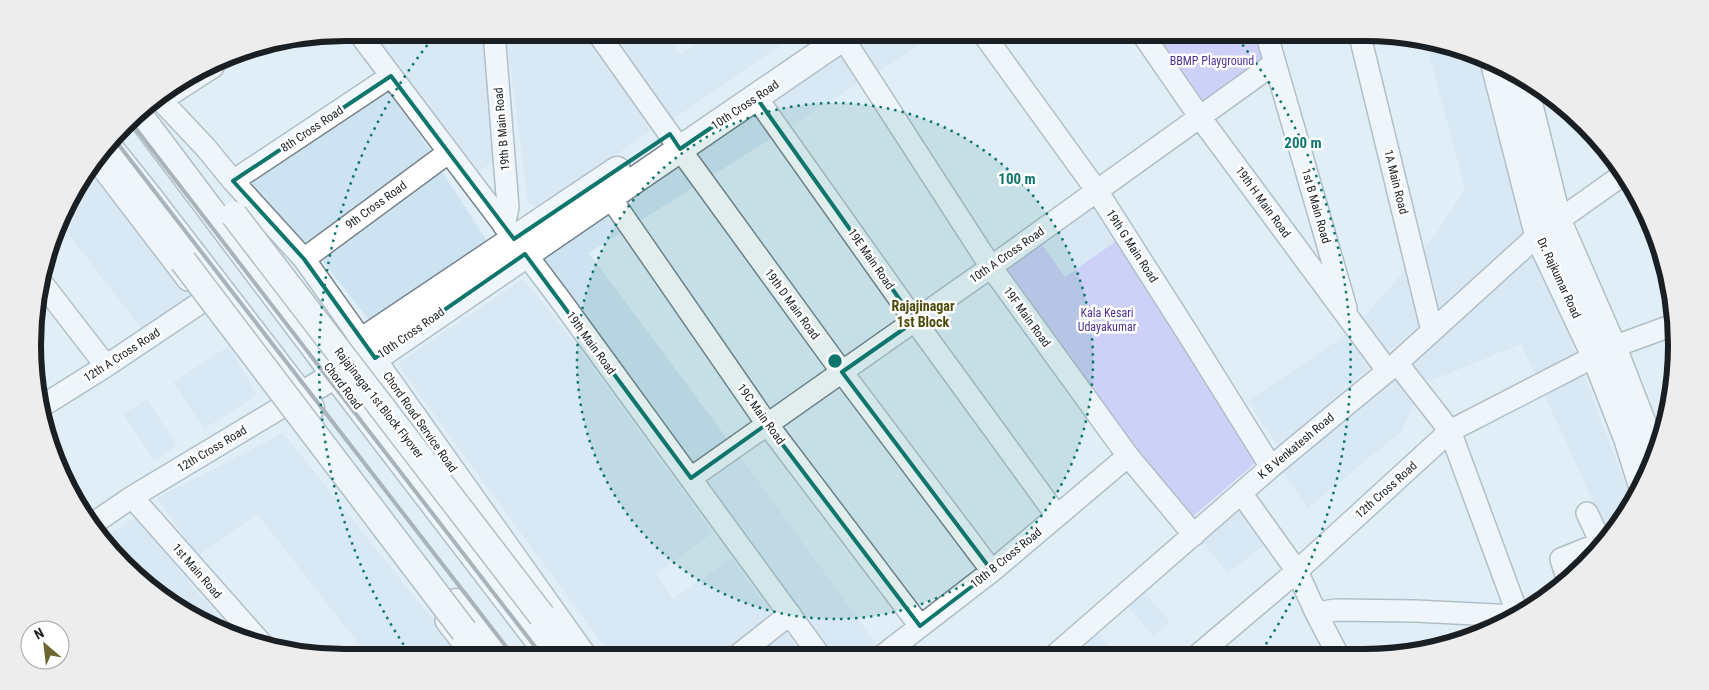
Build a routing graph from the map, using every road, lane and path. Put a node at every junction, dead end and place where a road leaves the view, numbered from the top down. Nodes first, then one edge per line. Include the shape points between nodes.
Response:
1 (365, 41) edge
2 (495, 41) edge
3 (609, 41) edge
4 (827, 41) edge
5 (829, 41) edge
6 (843, 41) edge
7 (989, 41) edge
8 (1147, 41) edge
9 (1269, 41) edge
10 (1362, 41) edge
11 (1275, 63) junction
12 (1497, 72) edge
13 (391, 76) junction
14 (1525, 87) edge
15 (169, 97) edge
16 (756, 97) junction
17 (1199, 116) junction
18 (142, 119) edge
19 (675, 141) junction
20 (112, 151) edge
21 (449, 152) junction
22 (175, 162) junction
23 (101, 164) edge
24 (1618, 178) edge
25 (233, 181) junction
26 (1097, 191) junction
27 (610, 196) junction
28 (149, 197) junction
29 (1548, 228) junction
30 (515, 240) junction
31 (304, 259) junction
32 (991, 267) junction
33 (47, 289) edge
34 (203, 301) junction
35 (915, 321) junction
36 (1350, 322) junction
37 (1667, 327) edge
38 (1432, 331) junction
39 (368, 350) junction
40 (1604, 351) junction
41 (106, 366) junction
42 (1392, 366) junction
43 (842, 372) junction
44 (335, 375) junction
45 (292, 401) junction
46 (47, 403) edge
47 (767, 424) junction
48 (1450, 432) junction
49 (1651, 446) edge
50 (1128, 456) junction
51 (1271, 467) junction
52 (1638, 474) edge
53 (691, 478) junction
54 (1241, 493) junction
55 (132, 497) junction
56 (1587, 513) dead end
57 (1057, 516) junction
58 (97, 521) edge
59 (1194, 535) junction
60 (1598, 538) edge
61 (1590, 547) edge
62 (1297, 571) junction
63 (992, 572) junction
64 (1565, 572) edge
65 (1514, 609) edge
66 (1316, 613) junction
67 (790, 614) junction
68 (1502, 615) edge
69 (920, 626) junction
70 (254, 635) edge
71 (468, 649) edge
72 (478, 649) edge
73 (491, 649) edge
74 (545, 649) edge
75 (565, 649) edge
76 (581, 649) edge
77 (746, 649) edge
78 (815, 649) edge
79 (891, 649) edge
80 (1062, 649) edge
81 (1205, 649) edge
82 (1335, 649) edge

1 - 13 street, 19th Main Road
2 - 30 street, 19th B Main Road via 508,207
3 - 19 street, 19th D Main Road
4 - 19 main road, 10th Cross Road
5 - 16 main road, 10th Cross Road
6 - 32 street, 19F Main Road
7 - 26 street, 19th G Main Road
8 - 17 street, 19th H Main Road
9 - 11 street, 1st B Main Road
10 - 38 street, 1A Main Road
11 - 17 street
11 - 36 street, 1st B Main Road
12 - 29 main road, Dr. Rajkumar Road
13 - 21 street, 19th Main Road
13 - 25 street, 8th Cross Road
14 - 29 main road, Dr. Rajkumar Road
15 - 25 street, Chord Road Service Road
16 - 19 main road, 10th Cross Road
16 - 35 street, 19E Main Road
17 - 26 street, 10th A Cross Road
17 - 36 street, 19th H Main Road
18 - 22 main road, Chord Road
19 - 27 main road, 10th Cross Road
19 - 30 main road, 10th Cross Road
19 - 43 street, 19th D Main Road
20 - 28 main road
21 - 30 street, 19th Main Road
21 - 31 street, 9th Cross Road
22 - 44 main road, Chord Road
22 - 75 main road, Rajajinagar 1st Block Flyover, bridge via 214,187
23 - 34 street
24 - 29 street, K B Venkatesh Road
25 - 31 street, Chord Road Service Road
26 - 32 street, 10th A Cross Road
26 - 51 street, 19th G Main Road
27 - 30 main road, 10th Cross Road
27 - 47 street, 19C Main Road
28 - 45 main road
28 - 72 main road, bridge via 164,238
29 - 38 street, K B Venkatesh Road
29 - 40 main road, Dr. Rajkumar Road
30 - 39 main road, 10th Cross Road
30 - 53 street, 19th Main Road
31 - 39 street, Chord Road Service Road
32 - 35 street, 10th A Cross Road
32 - 50 street, 19F Main Road
33 - 41 street
34 - 41 street, 12th A Cross Road
34 - 45 street
35 - 43 street, 10th A Cross Road
35 - 57 street, 19E Main Road
36 - 42 street, 19th H Main Road
37 - 40 street, 12th Cross Road
38 - 42 street, K B Venkatesh Road
39 - 44 main road, 10th Cross Road
39 - 76 street, Chord Road Service Road
40 - 48 street, 12th Cross Road
40 - 49 main road, Dr. Rajkumar Road
40 - 52 main road, Dr. Rajkumar Road
41 - 46 street, 12th A Cross Road
42 - 48 street, 19th H Main Road
42 - 51 street, K B Venkatesh Road
43 - 47 street, 10th A Cross Road
43 - 63 street, 19th D Main Road
44 - 45 main road, 12th Cross Road
44 - 74 main road, Chord Road
45 - 55 street, 12th Cross Road
45 - 71 street
45 - 73 main road
47 - 53 street, 10th A Cross Road
47 - 69 street, 19C Main Road
48 - 62 street, 12th Cross Road
48 - 65 street, 19th H Main Road
50 - 57 street, 10th B Cross Road
50 - 59 street, 19F Main Road
51 - 54 street, K B Venkatesh Road
53 - 67 street, 19th Main Road
54 - 59 street, K B Venkatesh Road
54 - 62 street
55 - 58 street, 12th Cross Road
55 - 70 street, 1st Main Road
56 - 60 street
57 - 63 street, 10th B Cross Road
59 - 80 street, K B Venkatesh Road
61 - 64 street via 1561,558
62 - 66 street
62 - 81 street, 12th Cross Road
63 - 69 street, 10th B Cross Road
66 - 68 street via 1336,610
66 - 82 street
67 - 77 street
67 - 78 street, 19th Main Road
69 - 79 street, 10th B Cross Road

